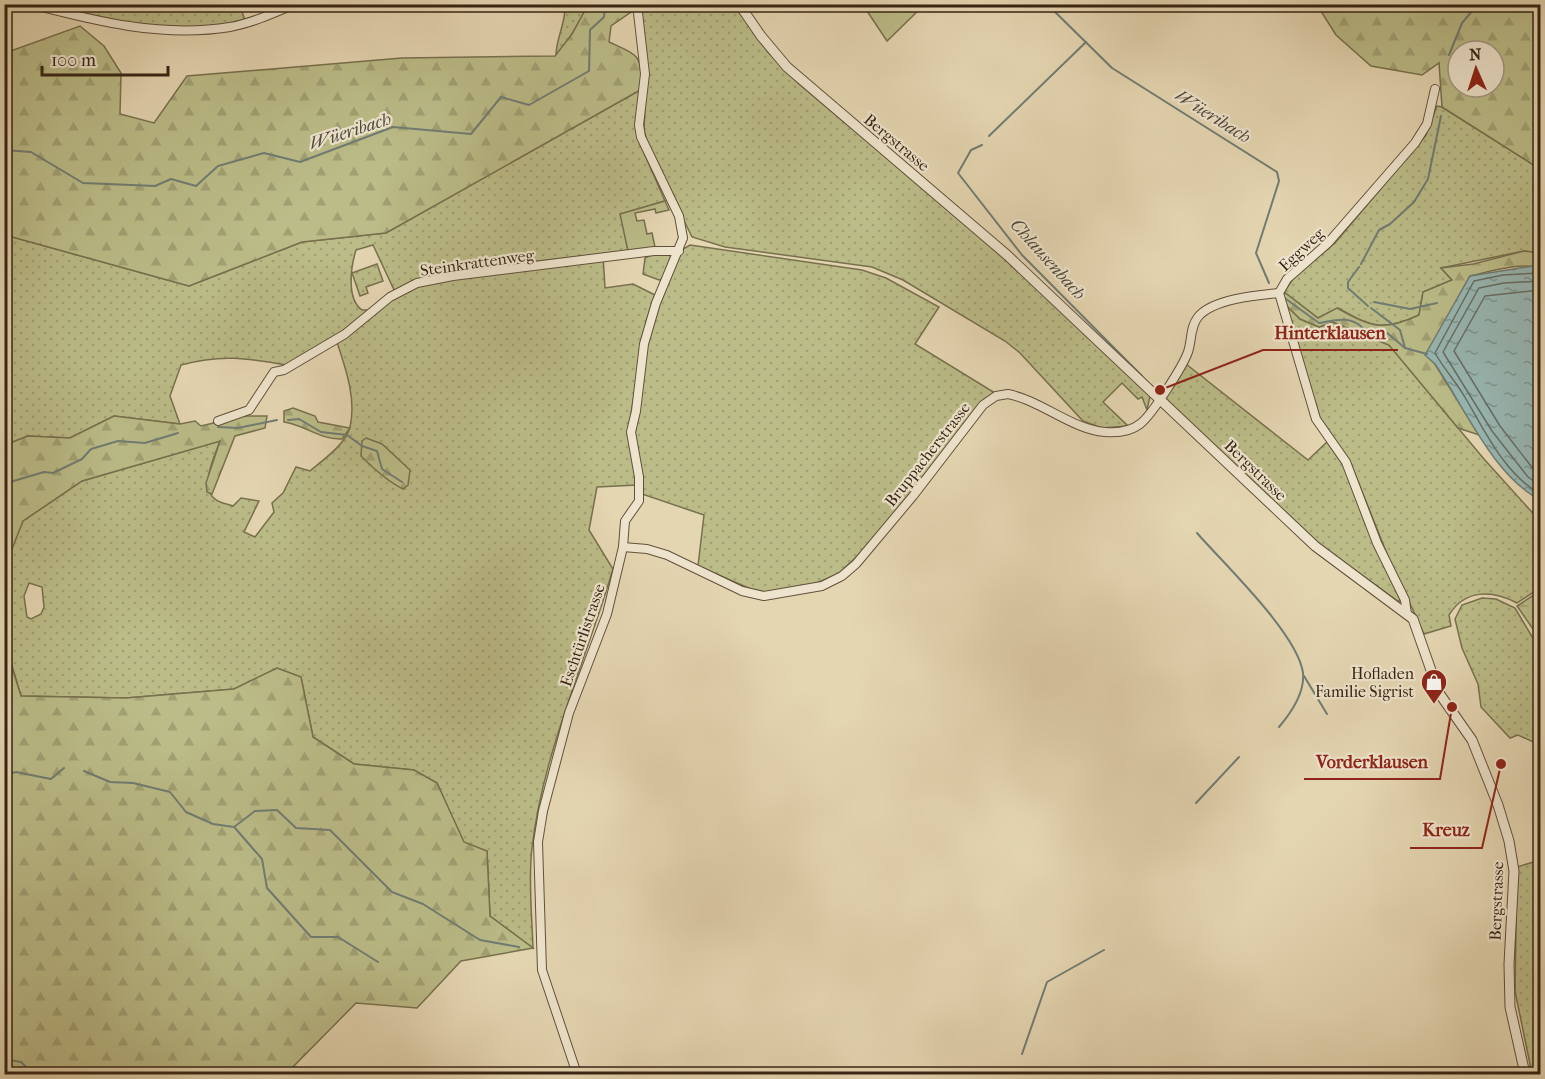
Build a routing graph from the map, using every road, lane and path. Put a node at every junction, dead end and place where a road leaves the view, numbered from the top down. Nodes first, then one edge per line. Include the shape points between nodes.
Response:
1 (30, 4) edge
2 (295, 4) edge
3 (637, 4) edge
4 (739, 4) edge
5 (1435, 89) dead end
6 (679, 251) junction
7 (1279, 293) junction
8 (1160, 398) junction
9 (218, 421) dead end
10 (623, 547) junction
11 (1407, 614) junction
12 (577, 1074) edge
13 (1526, 1074) edge

1 - 2 street via 96,21 162,31 196,31 241,24
3 - 6 street, Eschtürlistrasse via 645,84 639,125 644,146 682,223
4 - 8 street, Bergstrasse via 760,36 788,67 1007,255
5 - 7 street, Eggweg via 1427,124 1415,143 1328,243 1287,279
6 - 9 street, Steinkrattenweg via 635,253 417,283 390,297 345,334 284,370 273,372 249,410
6 - 10 street, Eschtürlistrasse via 656,303 644,344 631,432 639,501 625,522
7 - 8 street, Bruppacherstrasse via 1236,300 1206,310 1198,317 1185,359
7 - 11 street, Eggweg via 1316,419 1346,462 1377,543 1405,600
8 - 10 street, Bruppacherstrasse via 1143,422 1128,430 1107,432 1018,396 1000,394 991,398 855,564 822,586 764,596 742,591 667,555
8 - 11 street, Bergstrasse via 1315,546
10 - 12 street, Eschtürlistrasse via 607,614 569,713 538,842 542,970
11 - 13 street, Bergstrasse via 1419,631 1439,693 1472,740 1509,841 1514,871 1510,1007

